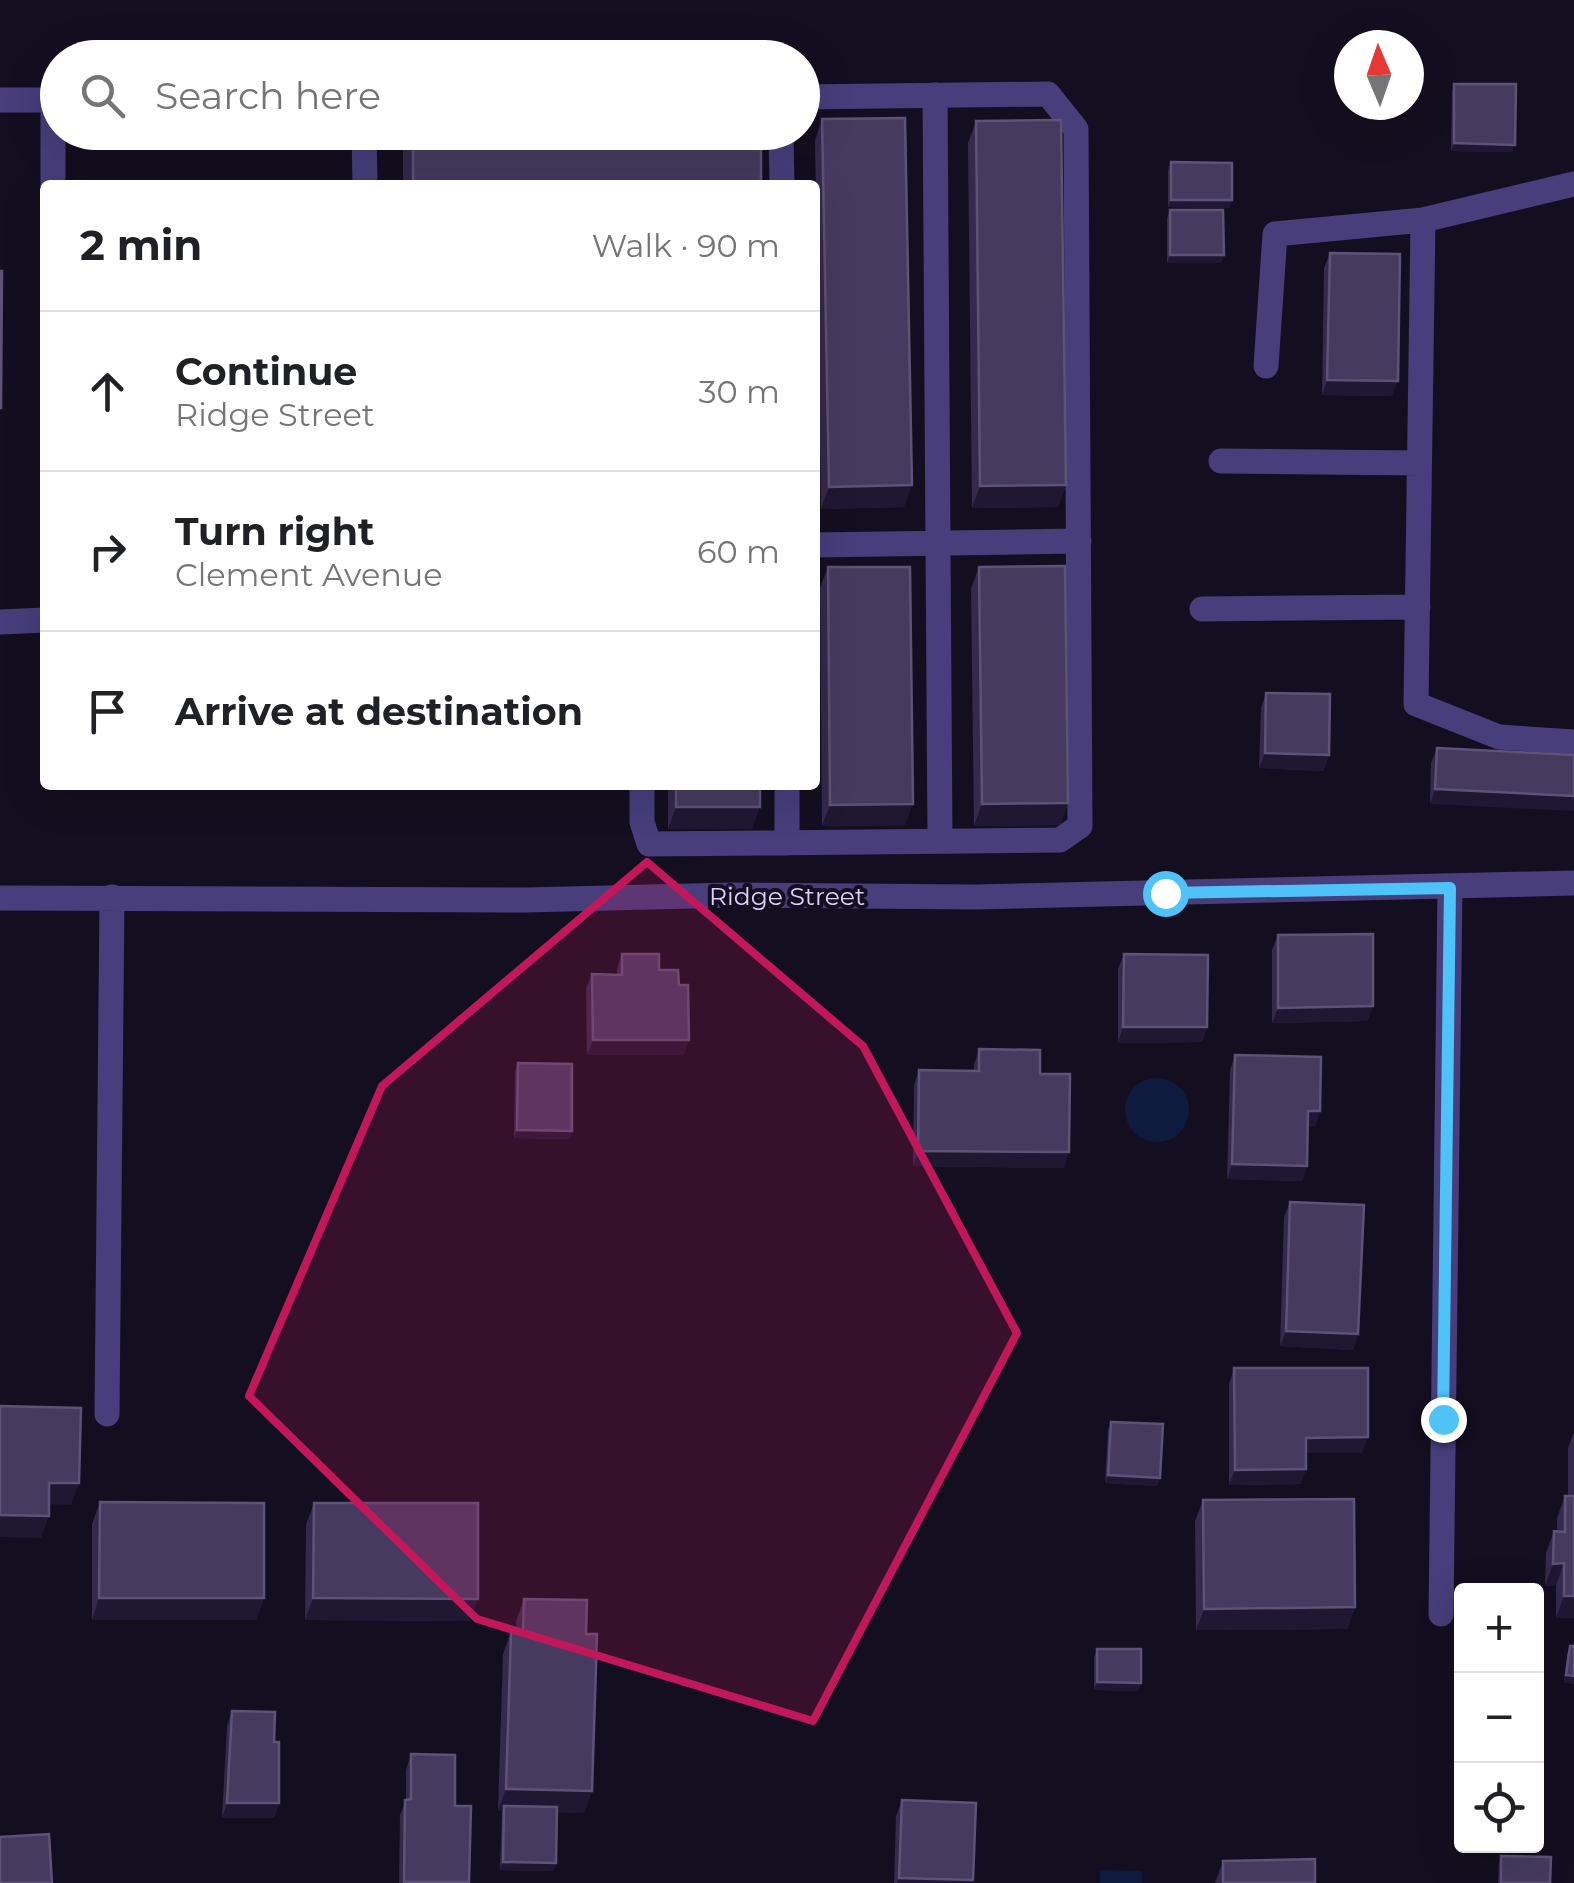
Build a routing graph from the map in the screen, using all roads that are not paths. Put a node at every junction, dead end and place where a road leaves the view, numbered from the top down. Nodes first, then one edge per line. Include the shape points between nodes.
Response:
1 (935, 95) junction
2 (820, 98) edge
3 (0, 100) edge
4 (40, 100) edge
5 (54, 150) edge
6 (364, 150) edge
7 (782, 150) edge
8 (53, 180) edge
9 (365, 180) edge
10 (782, 180) edge
11 (1574, 184) edge
12 (1424, 220) junction
13 (1266, 366) dead end
14 (1221, 461) dead end
15 (1419, 464) junction
16 (1079, 541) junction
17 (938, 543) junction
18 (820, 544) edge
19 (1418, 607) junction
20 (1202, 608) dead end
21 (40, 620) edge
22 (0, 622) edge
23 (1574, 742) edge
24 (642, 790) edge
25 (787, 790) edge
26 (940, 841) junction
27 (787, 843) junction
28 (1574, 883) edge
29 (1450, 888) junction
30 (112, 897) junction
31 (0, 898) edge
32 (106, 1414) dead end
33 (1441, 1614) dead end

1 - 2 street
1 - 16 street via 1048,94 1076,128
1 - 17 street
3 - 4 street
5 - 8 street
6 - 9 street
7 - 10 street
11 - 12 street
12 - 13 street via 1275,234
12 - 15 street
14 - 15 street
15 - 19 street
16 - 17 street
16 - 26 street via 1080,826 1060,840
17 - 18 street
17 - 26 street
19 - 20 street
19 - 23 street via 1416,704 1500,737
21 - 22 street
24 - 27 street via 649,844
25 - 27 street
26 - 27 street
28 - 29 street, Ridge Street
29 - 30 street, Ridge Street via 526,900
29 - 33 street
30 - 31 street, Ridge Street
30 - 32 street

